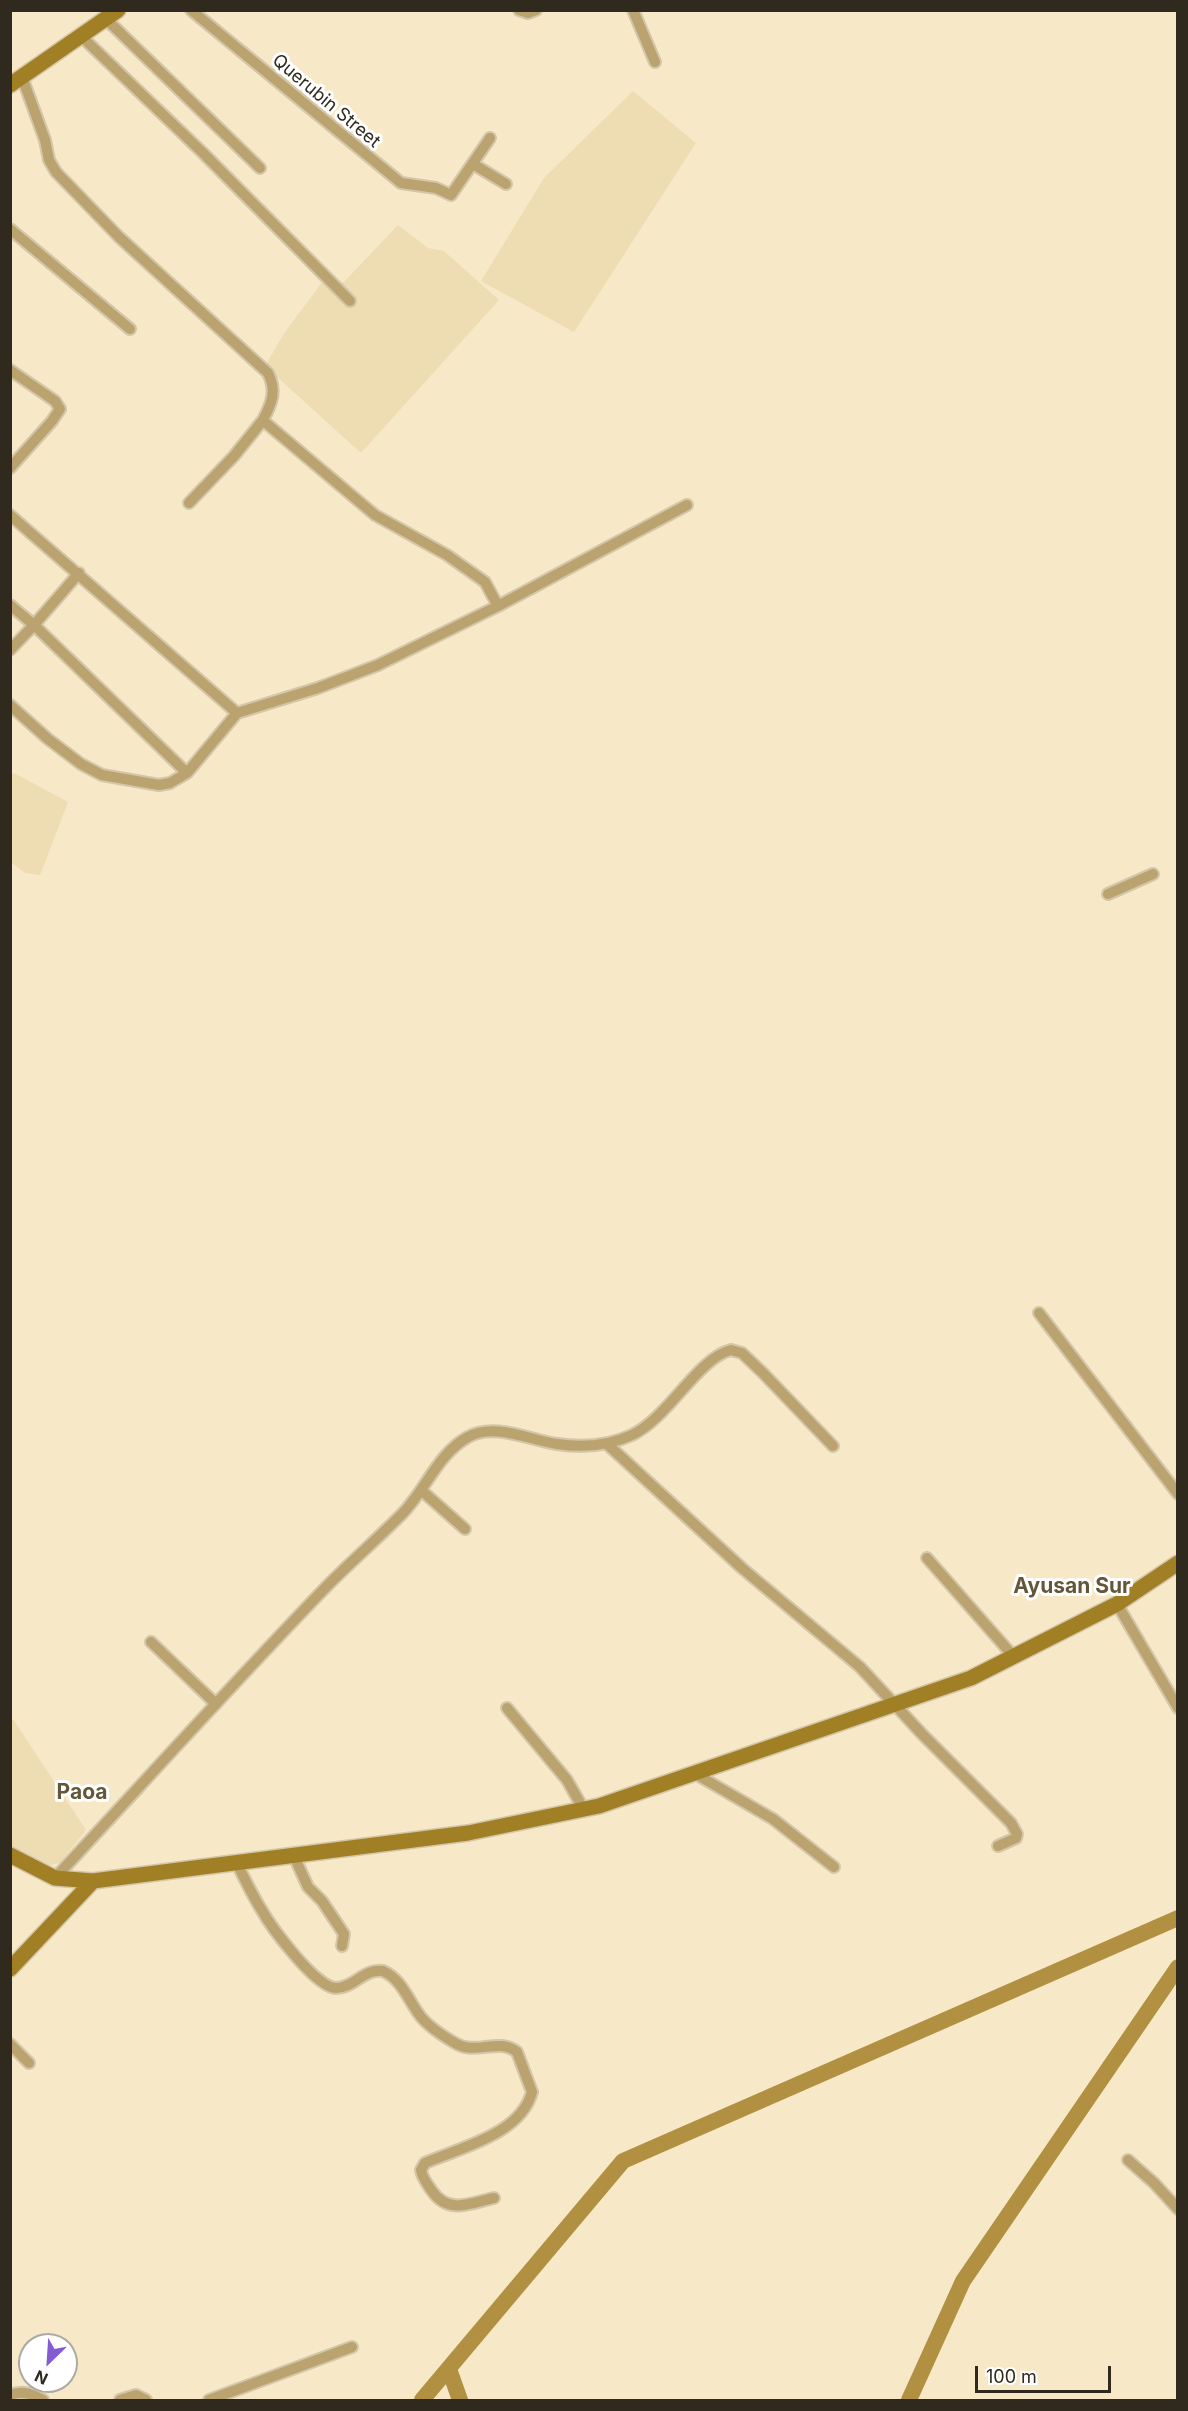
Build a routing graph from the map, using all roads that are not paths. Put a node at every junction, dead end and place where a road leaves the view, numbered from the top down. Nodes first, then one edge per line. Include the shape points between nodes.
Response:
1 (190, 10) edge
2 (519, 10) edge
3 (536, 10) edge
4 (633, 10) edge
5 (112, 14) edge
6 (80, 35) junction
7 (655, 62) dead end
8 (16, 81) edge
9 (490, 138) dead end
10 (472, 164) junction
11 (260, 168) dead end
12 (506, 184) dead end
13 (10, 228) edge
14 (350, 301) dead end
15 (130, 329) dead end
16 (10, 370) edge
17 (263, 420) junction
18 (10, 468) edge
19 (189, 503) dead end
20 (687, 505) dead end
21 (10, 514) edge
22 (79, 573) junction
23 (10, 605) edge
24 (498, 606) junction
25 (34, 625) junction
26 (10, 650) edge
27 (10, 705) edge
28 (237, 713) junction
29 (187, 773) junction
30 (1153, 874) dead end
31 (1108, 894) dead end
32 (1039, 1313) dead end
33 (607, 1444) junction
34 (833, 1446) dead end
35 (421, 1490) junction
36 (1178, 1494) edge
37 (465, 1529) dead end
38 (927, 1558) dead end
39 (1178, 1563) edge
40 (1117, 1604) junction
41 (151, 1642) dead end
42 (1014, 1658) junction
43 (216, 1704) junction
44 (895, 1704) junction
45 (507, 1708) dead end
46 (1178, 1708) edge
47 (694, 1773) junction
48 (584, 1810) junction
49 (998, 1846) dead end
50 (10, 1856) edge
51 (294, 1856) junction
52 (237, 1864) junction
53 (834, 1867) dead end
54 (55, 1878) junction
55 (93, 1881) junction
56 (342, 1946) dead end
57 (10, 1969) edge
58 (10, 2044) edge
59 (29, 2063) dead end
60 (1128, 2160) dead end
61 (494, 2199) dead end
62 (1178, 2209) edge
63 (352, 2347) dead end
64 (10, 2395) edge
65 (43, 2400) edge
66 (120, 2400) edge
67 (146, 2400) edge
68 (209, 2400) edge

1 - 10 street, Querubin Street via 394,178 451,195
2 - 3 street
4 - 7 street
5 - 6 street
5 - 11 street
6 - 8 street
6 - 14 street
8 - 17 street via 56,172 119,237 268,374 273,382 273,403
9 - 10 street
10 - 12 street
13 - 15 street
16 - 18 street via 56,401 60,409
17 - 19 street
17 - 24 street via 375,515 447,555 485,582
20 - 24 street
21 - 22 street
22 - 25 street
22 - 28 street
23 - 25 street
24 - 28 street via 378,665
25 - 26 street
25 - 29 street
27 - 29 street via 48,739 102,775 159,785
28 - 29 street
30 - 31 street
32 - 36 street
33 - 34 street via 645,1428 711,1361 731,1350 741,1353 762,1372
33 - 35 street via 559,1444 499,1432 475,1433 455,1447
33 - 44 street via 743,1569 840,1649
35 - 37 street
35 - 43 street via 403,1514
38 - 42 street
39 - 40 street
40 - 42 street
40 - 46 street
41 - 43 street
42 - 44 street via 971,1678
43 - 54 street
44 - 47 street
44 - 49 street via 1011,1823 1016,1838
45 - 48 street via 567,1780
47 - 48 street
47 - 53 street via 772,1819
48 - 51 street via 468,1833
50 - 54 street
51 - 52 street
51 - 56 street via 308,1887 322,1900 344,1934
52 - 55 street
52 - 61 street via 264,1915 290,1950 324,1984 345,1987 368,1972 383,1971 398,1982 425,2021 457,2044 473,2049 502,2045 517,2052 532,2092 517,2119 504,2129 426,2163 421,2170 422,2177 445,2205
54 - 55 street
55 - 57 street
58 - 59 street
60 - 62 street
63 - 68 street
64 - 65 street via 28,2393
66 - 67 street via 136,2395

